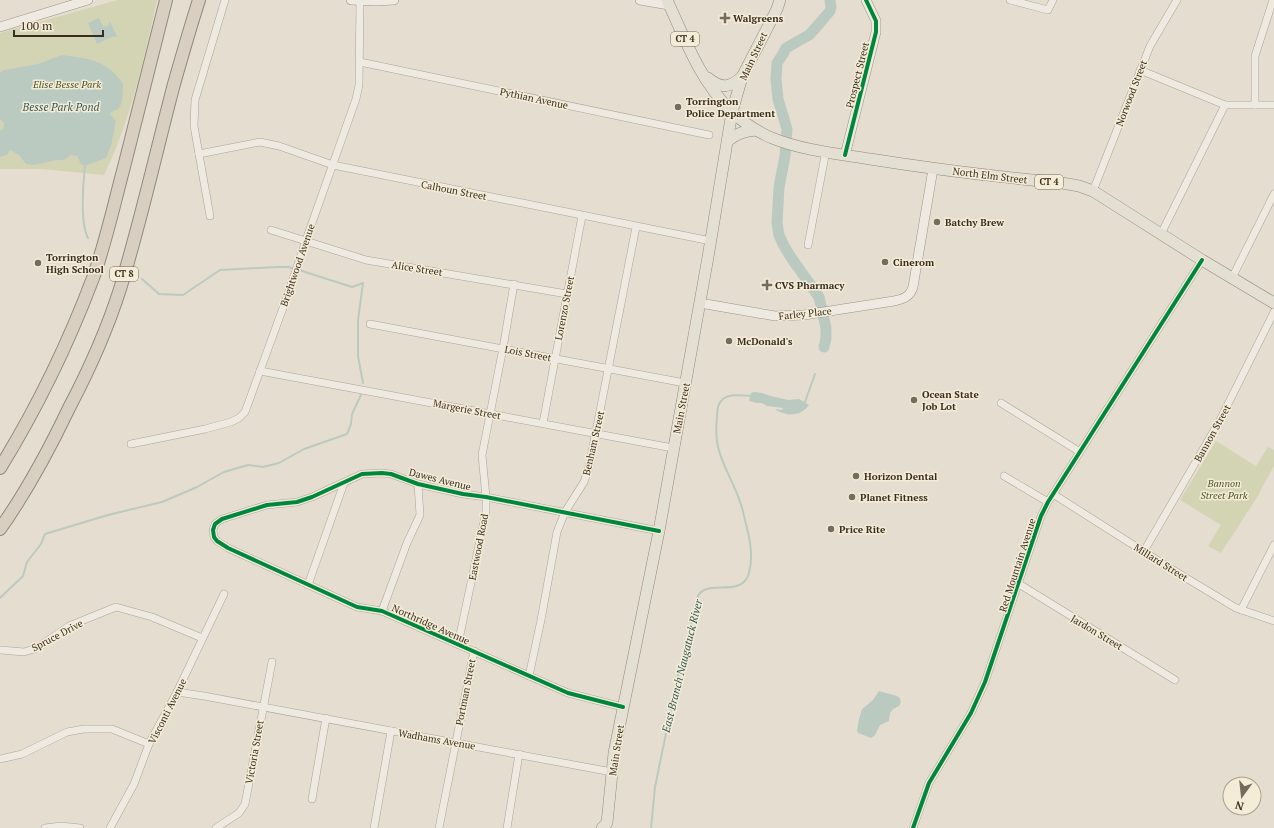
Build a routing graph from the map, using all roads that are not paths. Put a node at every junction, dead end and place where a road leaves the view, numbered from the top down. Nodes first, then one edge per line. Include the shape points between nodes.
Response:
1 (88, 0) edge
2 (166, 0) edge
3 (199, 0) edge
4 (225, 0) edge
5 (357, 0) edge
6 (394, 0) edge
7 (640, 0) edge
8 (780, 0) edge
9 (866, 0) edge
10 (1010, 0) edge
11 (1053, 0) edge
12 (1177, 0) edge
13 (1273, 0) edge
14 (668, 3) edge
15 (0, 27) edge
16 (360, 62) junction
17 (1140, 70) junction
18 (700, 72) junction
19 (742, 77) junction
20 (1225, 105) junction
21 (1255, 105) junction
22 (1274, 105) edge
23 (732, 112) junction
24 (756, 130) junction
25 (709, 135) dead end
26 (729, 140) junction
27 (826, 151) junction
28 (199, 154) junction
29 (845, 155) junction
30 (333, 165) junction
31 (933, 169) junction
32 (1093, 191) junction
33 (1274, 194) edge
34 (210, 216) dead end
35 (582, 216) junction
36 (636, 227) junction
37 (270, 230) dead end
38 (1161, 234) junction
39 (306, 240) junction
40 (711, 241) junction
41 (808, 245) dead end
42 (1202, 260) junction
43 (1232, 278) junction
44 (514, 284) junction
45 (567, 294) junction
46 (700, 303) junction
47 (1274, 303) edge
48 (1274, 312) edge
49 (370, 324) dead end
50 (503, 348) junction
51 (555, 358) junction
52 (609, 368) junction
53 (260, 371) junction
54 (685, 383) junction
55 (1001, 403) dead end
56 (490, 413) junction
57 (543, 423) junction
58 (596, 434) junction
59 (130, 444) dead end
60 (673, 448) junction
61 (1080, 452) junction
62 (0, 468) edge
63 (1004, 476) dead end
64 (344, 483) junction
65 (418, 484) junction
66 (1053, 494) junction
67 (486, 497) junction
68 (1048, 502) junction
69 (565, 512) junction
70 (222, 519) joint
71 (0, 529) edge
72 (659, 531) junction
73 (1274, 545) edge
74 (1144, 551) junction
75 (308, 584) junction
76 (1019, 584) junction
77 (224, 594) dead end
78 (1241, 610) junction
79 (382, 611) junction
80 (1274, 621) edge
81 (202, 638) junction
82 (458, 644) junction
83 (0, 650) edge
84 (474, 651) junction
85 (272, 662) dead end
86 (529, 676) junction
87 (1175, 680) dead end
88 (177, 692) junction
89 (263, 707) junction
90 (623, 707) junction
91 (326, 718) junction
92 (391, 730) junction
93 (455, 742) junction
94 (149, 744) junction
95 (519, 754) junction
96 (0, 758) edge
97 (612, 772) junction
98 (312, 798) dead end
99 (606, 826) edge
100 (45, 828) edge
101 (80, 828) edge
102 (110, 828) edge
103 (216, 828) edge
104 (374, 828) edge
105 (439, 828) edge
106 (507, 828) edge
107 (913, 828) edge

1 - 15 main road
2 - 62 highway, CT 8 via 110,220 93,276 69,336 43,390
3 - 71 highway, CT 8 via 134,240 100,341 57,433
4 - 28 street via 195,100 194,126
5 - 6 main road
5 - 16 street, Brightwood Avenue
7 - 14 main road
8 - 19 main road, Main Street
9 - 29 main road, Prospect Street via 876,21 876,32
10 - 11 street via 1048,10
12 - 17 street, Norwood Street via 1150,46
13 - 21 street via 1255,56
14 - 18 main road, CT 4
16 - 25 street, Pythian Avenue
16 - 30 street, Brightwood Avenue via 356,99
17 - 20 street
17 - 32 street, Norwood Street
18 - 19 main road via 716,85 723,86 734,84
18 - 23 main road, CT 4
19 - 23 main road, Main Street
20 - 21 street
20 - 38 street
21 - 22 street
23 - 24 main road, North Elm Street / CT 4
23 - 26 main road, Main Street
24 - 26 main road via 735,135
24 - 27 main road, North Elm Street / CT 4 via 794,145
26 - 40 main road, Main Street
27 - 29 main road, North Elm Street / CT 4
27 - 41 street
28 - 30 street, Calhoun Street via 260,142
28 - 34 street
29 - 31 main road, North Elm Street / CT 4
30 - 35 street, Calhoun Street
30 - 39 street, Brightwood Avenue
31 - 32 main road, North Elm Street / CT 4 via 1079,186
31 - 46 main road, Farley Place via 913,287 909,296 894,301 815,313 774,316
32 - 38 main road, North Elm Street / CT 4
33 - 43 street
35 - 36 street, Calhoun Street
35 - 45 street, Lorenzo Street
36 - 40 street, Calhoun Street
36 - 52 street, Benham Street
37 - 39 street, Alice Street
38 - 42 main road, North Elm Street / CT 4
39 - 44 street, Alice Street via 366,260
39 - 53 street, Brightwood Avenue
40 - 46 main road, Main Street
42 - 43 main road, North Elm Street / CT 4
42 - 61 street, Red Mountain Avenue
43 - 47 main road, North Elm Street / CT 4
44 - 45 street, Alice Street
44 - 50 street, Eastwood Road
45 - 51 street, Lorenzo Street
46 - 54 main road, Main Street
48 - 74 street, Bannon Street via 1219,422
49 - 50 street, Lois Street
50 - 51 street, Lois Street
50 - 56 street, Eastwood Road
51 - 52 street, Lois Street
51 - 57 street, Lorenzo Street
52 - 54 street, Lois Street
52 - 58 street, Benham Street
53 - 56 street, Margerie Street
53 - 59 street, Brightwood Avenue via 240,418 206,429
54 - 60 main road, Main Street
55 - 61 street
56 - 57 street, Margerie Street
56 - 67 street, Eastwood Road via 482,455
57 - 58 street, Margerie Street
58 - 60 street, Margerie Street
58 - 69 street, Benham Street via 584,482
60 - 72 main road, Main Street
61 - 66 street, Red Mountain Avenue
63 - 68 street
64 - 65 street, Dawes Avenue via 362,474 382,473
64 - 70 street, Dawes Avenue via 297,502 267,505
64 - 75 street
65 - 67 street, Dawes Avenue
65 - 79 street via 420,515
66 - 68 street, Red Mountain Avenue
66 - 74 street, Millard Street
67 - 69 street, Dawes Avenue
67 - 82 street, Eastwood Road via 486,512
68 - 76 street, Red Mountain Avenue
69 - 72 street, Dawes Avenue
69 - 86 street, Benham Street via 557,532
70 - 75 street, Northridge Avenue via 215,524 213,530 217,541
72 - 90 main road, Main Street
73 - 78 street
74 - 78 street, Millard Street
75 - 79 street, Northridge Avenue via 357,607
76 - 87 street, Jardon Street
76 - 107 street, Red Mountain Avenue via 985,682 971,714 930,783
77 - 81 street, Visconti Avenue
78 - 80 street, Millard Street
79 - 82 street, Northridge Avenue
81 - 83 street, Spruce Drive via 152,616 116,607 69,626 37,648 24,652
81 - 88 street, Visconti Avenue
82 - 84 street, Northridge Avenue
84 - 86 street, Northridge Avenue
84 - 93 street, Portman Street
85 - 89 street, Victoria Street
86 - 90 street, Northridge Avenue via 568,693
88 - 89 street, Wadhams Avenue
88 - 94 street, Visconti Avenue
89 - 91 street, Wadhams Avenue
89 - 103 street, Victoria Street via 245,804 239,813
90 - 97 main road, Main Street
91 - 92 street, Wadhams Avenue
91 - 98 street
92 - 93 street, Wadhams Avenue
92 - 104 street
93 - 95 street, Wadhams Avenue
93 - 105 street, Portman Street
94 - 96 street via 112,729 84,729 67,732 22,754
94 - 102 street, Visconti Avenue via 134,784
95 - 97 street, Wadhams Avenue
95 - 106 street
97 - 99 main road, Main Street
100 - 101 street

